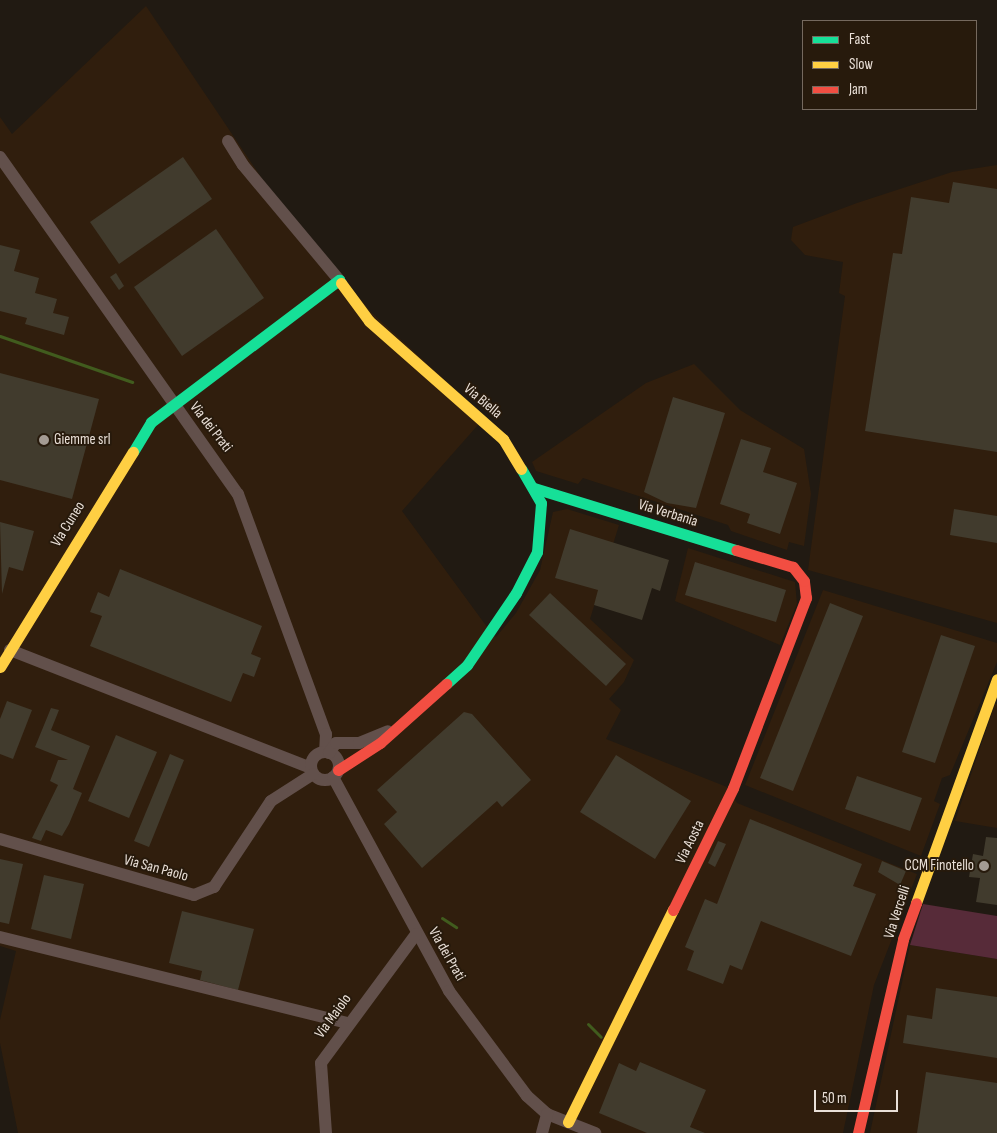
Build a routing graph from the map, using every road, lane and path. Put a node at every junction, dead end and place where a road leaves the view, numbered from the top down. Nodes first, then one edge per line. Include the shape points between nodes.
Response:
1 (228, 141) dead end
2 (0, 157) edge
3 (339, 280) junction
4 (174, 406) junction
5 (534, 488) junction
6 (793, 567) joint
7 (10, 650) junction
8 (0, 667) edge
9 (997, 679) edge
10 (390, 730) junction
11 (327, 752) junction
12 (312, 771) junction
13 (335, 774) junction
14 (0, 839) edge
15 (416, 934) junction
16 (0, 937) edge
17 (347, 1023) junction
18 (547, 1114) junction
19 (568, 1122) junction
20 (326, 1133) edge
21 (542, 1133) edge
22 (595, 1133) edge
23 (858, 1133) edge

1 - 3 street via 243,165
2 - 4 street, Via dei Prati
3 - 4 street
3 - 5 street, Via Biella via 369,321 503,438
4 - 7 street, Via Cuneo via 151,422
4 - 11 street, Via dei Prati via 238,494 326,734
5 - 6 street, Via Verbania
5 - 10 street, Via Biella via 541,503 538,544 516,593 460,674
6 - 19 street, Via Aosta via 804,581 806,598 733,788
7 - 8 street, Via Cuneo
7 - 12 street
9 - 23 street, Via Vercelli via 903,940
10 - 11 street, Via Biella via 358,743 336,743
10 - 13 street, Via Biella
11 - 12 street via 316,755
11 - 13 street via 338,762
12 - 13 street via 324,780
12 - 14 street, Via San Paolo via 271,801 214,887 194,895
13 - 15 street, Via dei Prati
15 - 17 street, Via Maiolo
15 - 18 street, Via dei Prati via 449,991 527,1096
16 - 17 street
17 - 20 street, Via Maiolo via 322,1063
18 - 19 street
18 - 21 street
19 - 22 street

